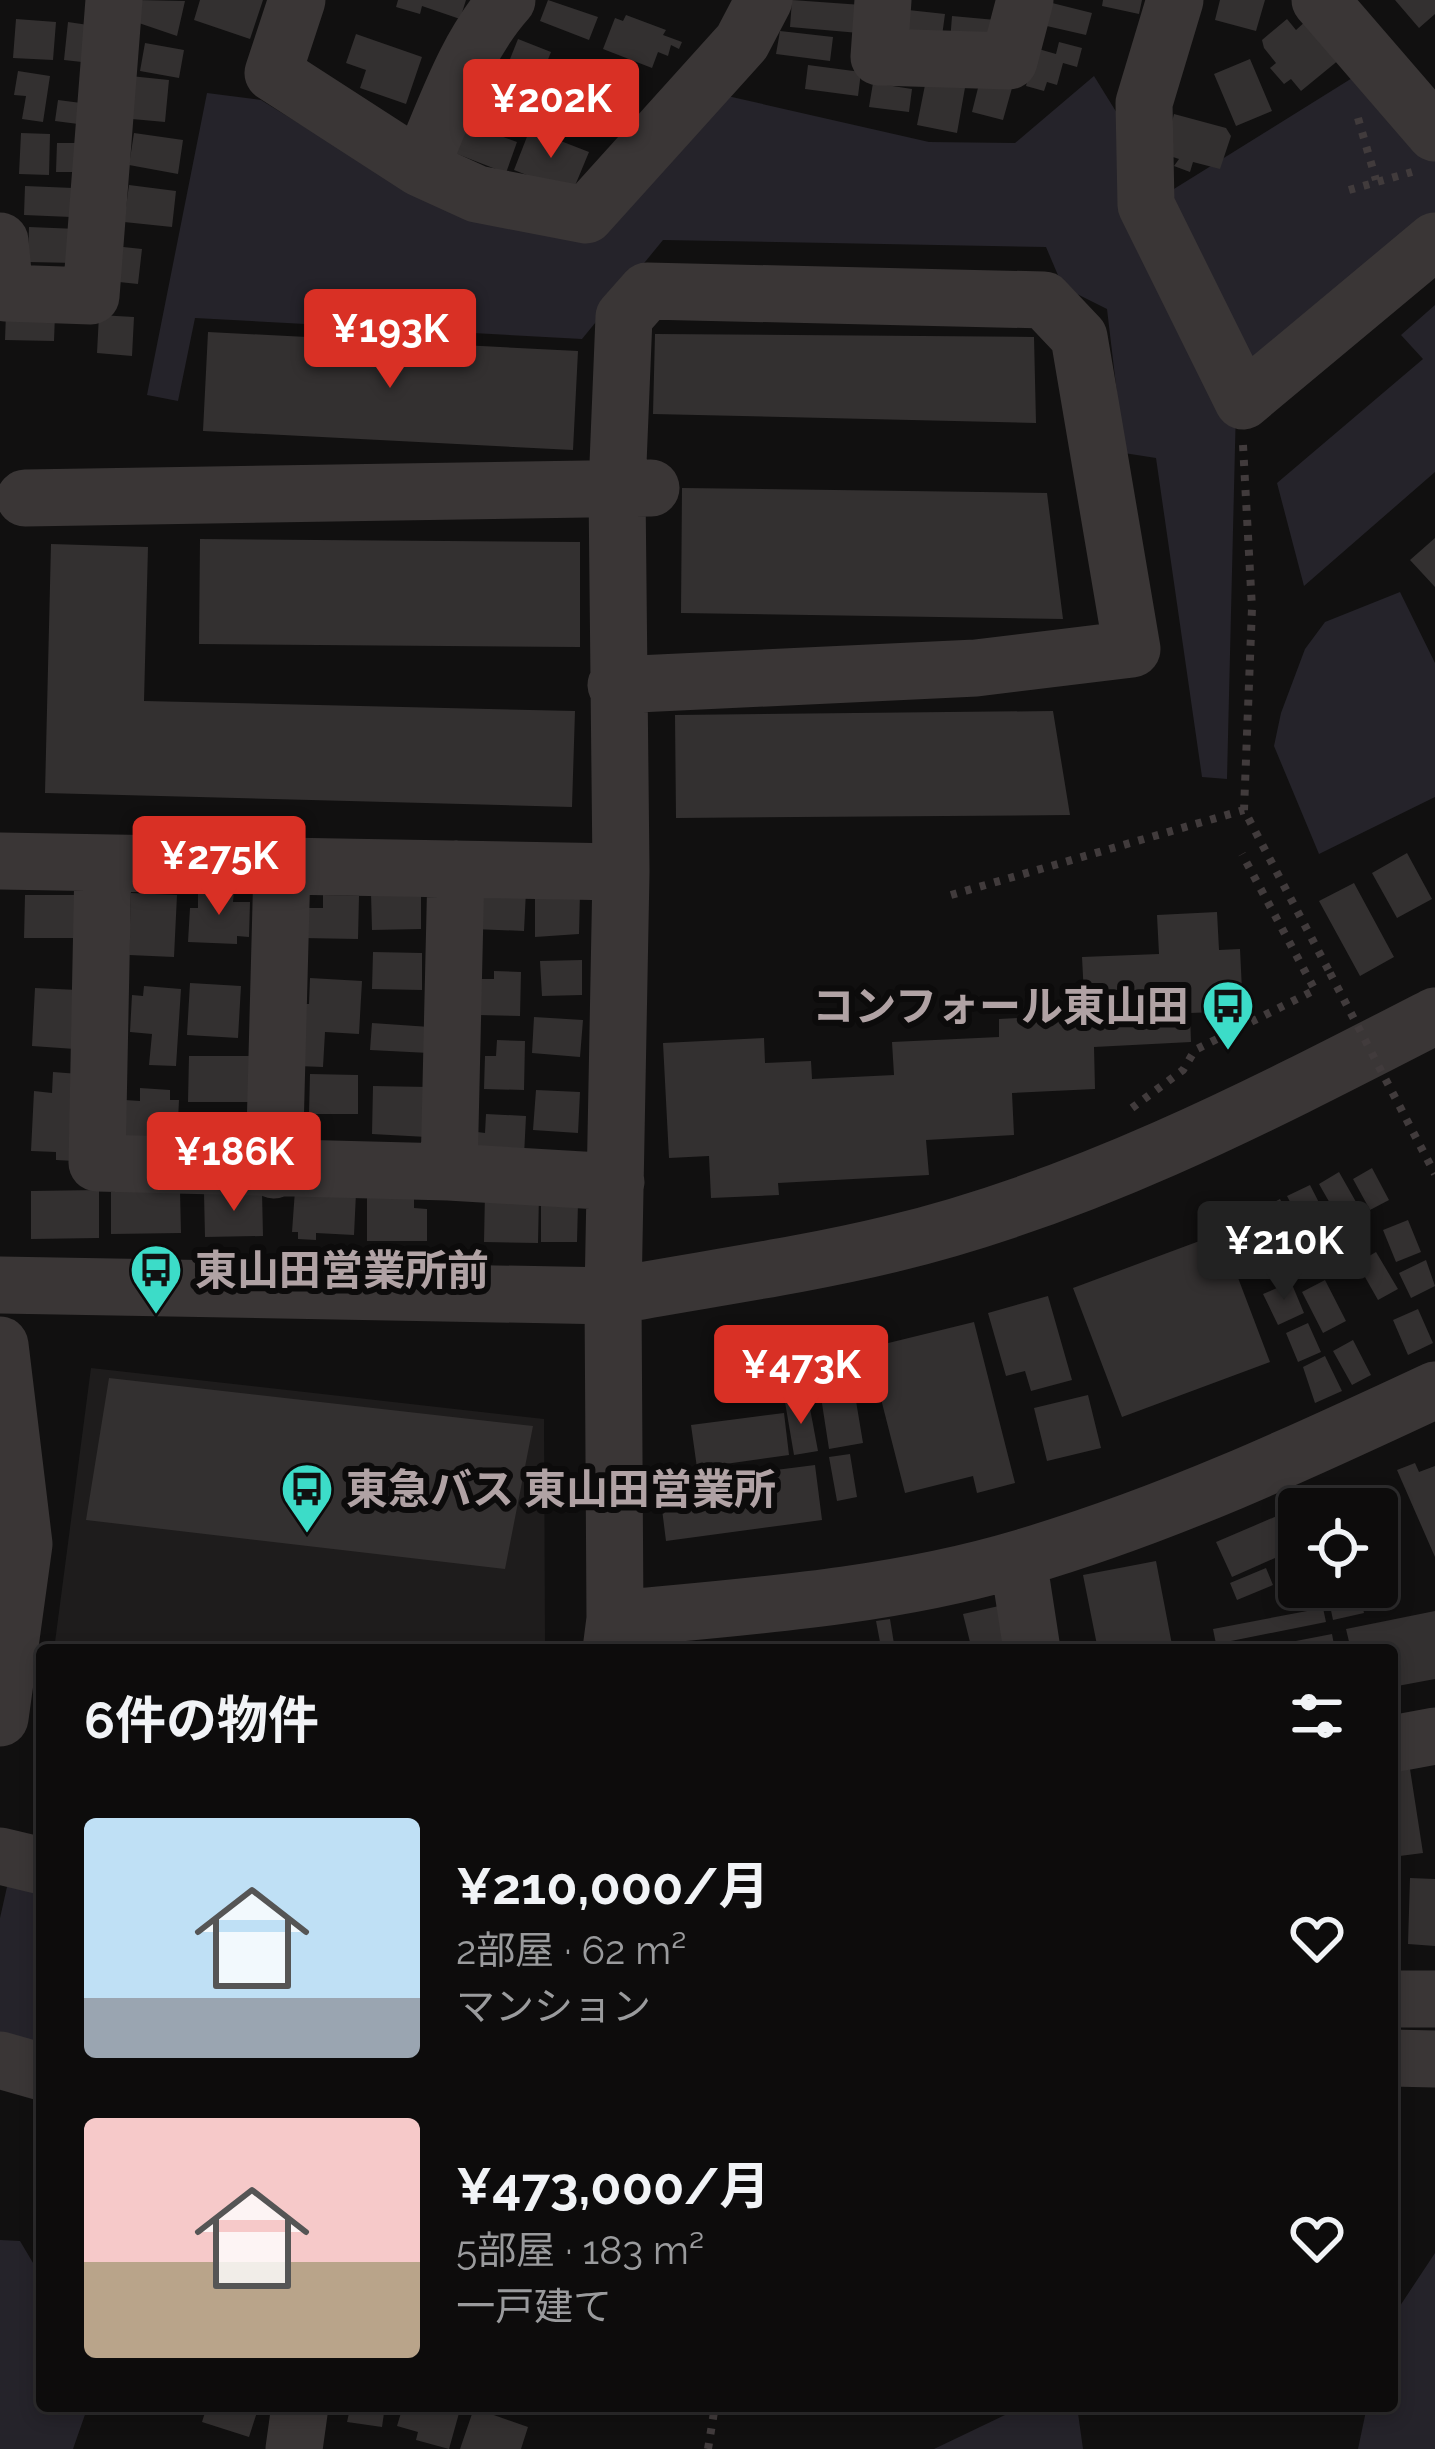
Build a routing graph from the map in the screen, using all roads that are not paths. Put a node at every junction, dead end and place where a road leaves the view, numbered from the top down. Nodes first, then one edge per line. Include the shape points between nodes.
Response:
1 (114, 0) edge
2 (297, 0) edge
3 (507, 0) edge
4 (764, 0) edge
5 (883, 0) edge
6 (1025, 0) edge
7 (1174, 0) edge
8 (1320, 0) edge
9 (1433, 150) edge
10 (420, 168) junction
11 (0, 241) edge
12 (1435, 241) edge
13 (634, 488) junction
14 (25, 498) dead end
15 (616, 685) junction
16 (0, 861) edge
17 (104, 863) junction
18 (282, 866) junction
19 (456, 868) junction
20 (621, 872) junction
21 (1435, 1016) edge
22 (274, 1170) junction
23 (449, 1172) junction
24 (616, 1182) junction
25 (0, 1285) edge
26 (613, 1296) junction
27 (0, 1345) edge
28 (1435, 1390) edge
29 (1018, 1559) junction
30 (613, 1634) edge
31 (1031, 1644) edge
32 (4, 1656) edge
33 (0, 1718) edge
34 (1435, 1736) edge
35 (1398, 1743) edge
36 (0, 1856) edge
37 (36, 1865) edge
38 (1398, 1999) edge
39 (1435, 1999) edge
40 (1398, 2059) edge
41 (1435, 2059) edge
42 (0, 2060) edge
43 (36, 2070) edge
44 (299, 2412) edge
45 (294, 2449) edge

1 - 11 street via 91,296 5,293
2 - 10 street via 273,73
3 - 10 street via 463,68
4 - 10 street via 742,42 586,214 477,194
5 - 6 street via 879,57 1009,61
7 - 12 street via 1144,103 1146,205 1244,401
8 - 9 street
13 - 14 street
13 - 15 street
13 - 15 street via 624,317 647,291 1044,300 1079,337 1132,650 976,668
15 - 20 street
16 - 17 street
17 - 18 street
17 - 22 street via 97,1162
18 - 19 street
18 - 22 street
19 - 20 street
19 - 23 street
20 - 24 street
21 - 26 street via 1116,1171 892,1244
22 - 23 street
23 - 24 street
24 - 26 street
25 - 26 street
26 - 30 street
27 - 32 street via 24,1544
28 - 29 street via 1212,1494
29 - 30 street
29 - 31 street
32 - 33 street
34 - 35 street
36 - 37 street
38 - 39 street
40 - 41 street
42 - 43 street
44 - 45 street

